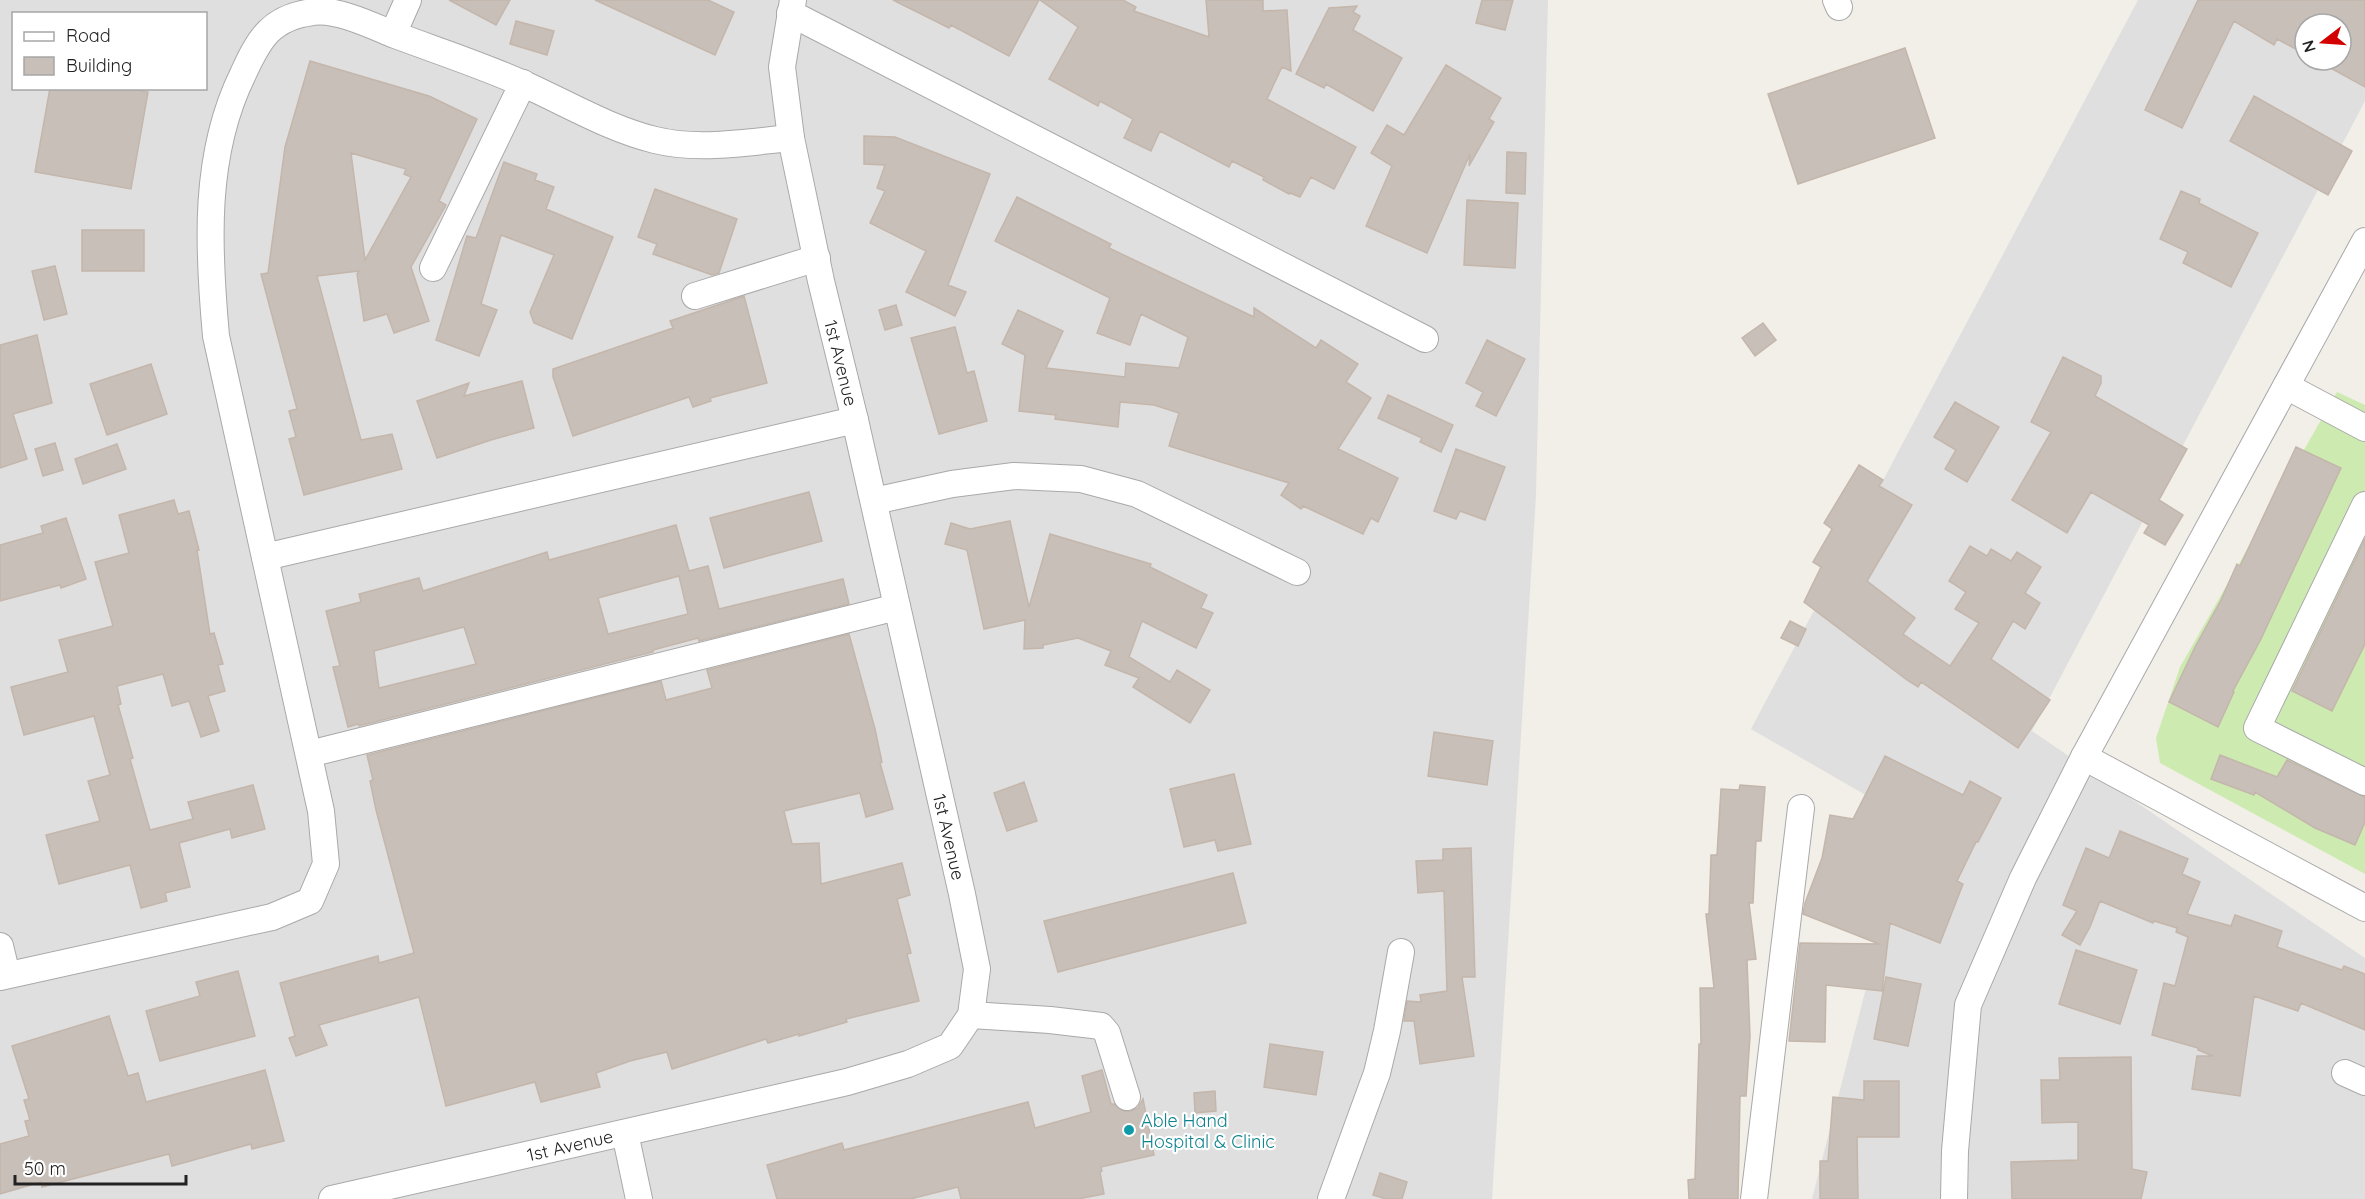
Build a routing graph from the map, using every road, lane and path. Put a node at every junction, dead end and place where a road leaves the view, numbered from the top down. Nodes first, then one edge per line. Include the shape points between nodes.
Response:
1 (408, 0) edge
2 (791, 7) edge
3 (283, 9) edge
4 (393, 34) junction
5 (523, 83) junction
6 (791, 138) junction
7 (2365, 241) edge
8 (817, 258) junction
9 (433, 268) dead end
10 (695, 296) dead end
11 (1425, 339) dead end
12 (2286, 386) junction
13 (855, 420) junction
14 (2365, 428) edge
15 (874, 501) junction
16 (2365, 505) edge
17 (265, 557) junction
18 (1297, 572) dead end
19 (897, 607) junction
20 (309, 754) junction
21 (2084, 757) junction
22 (2365, 782) edge
23 (1801, 808) dead end
24 (2365, 908) edge
25 (0, 946) edge
26 (1401, 952) dead end
27 (3, 976) edge
28 (971, 1015) junction
29 (1127, 1097) dead end
30 (626, 1133) junction
31 (367, 1195) edge
32 (332, 1199) edge
33 (639, 1199) edge
34 (1331, 1199) edge
35 (1754, 1199) edge
36 (1953, 1199) edge

1 - 4 street
2 - 6 street, 1st Avenue via 782,67
2 - 11 street
3 - 4 street via 349,17
3 - 17 street via 257,43 231,97 213,176 209,260 216,336
4 - 5 street
5 - 6 street via 613,125 656,140 703,145
5 - 9 street
6 - 8 street, 1st Avenue
7 - 12 street
8 - 10 street
8 - 13 street, 1st Avenue
12 - 14 street
12 - 21 street
13 - 15 street, 1st Avenue
13 - 17 street
15 - 18 street via 952,484 1014,476 1081,479 1137,494
15 - 19 street, 1st Avenue
16 - 22 street via 2257,728
17 - 20 street
19 - 20 street
19 - 28 street, 1st Avenue via 977,969
20 - 27 street via 321,811 326,864 310,901 272,917
21 - 24 street
21 - 36 street via 2023,878 1968,1005
23 - 35 street
25 - 27 street
26 - 34 street via 1377,1073
28 - 29 street via 1101,1026 1107,1033
28 - 30 street, 1st Avenue via 950,1046 908,1065
30 - 31 street, 1st Avenue
30 - 33 street
31 - 32 street, 1st Avenue

